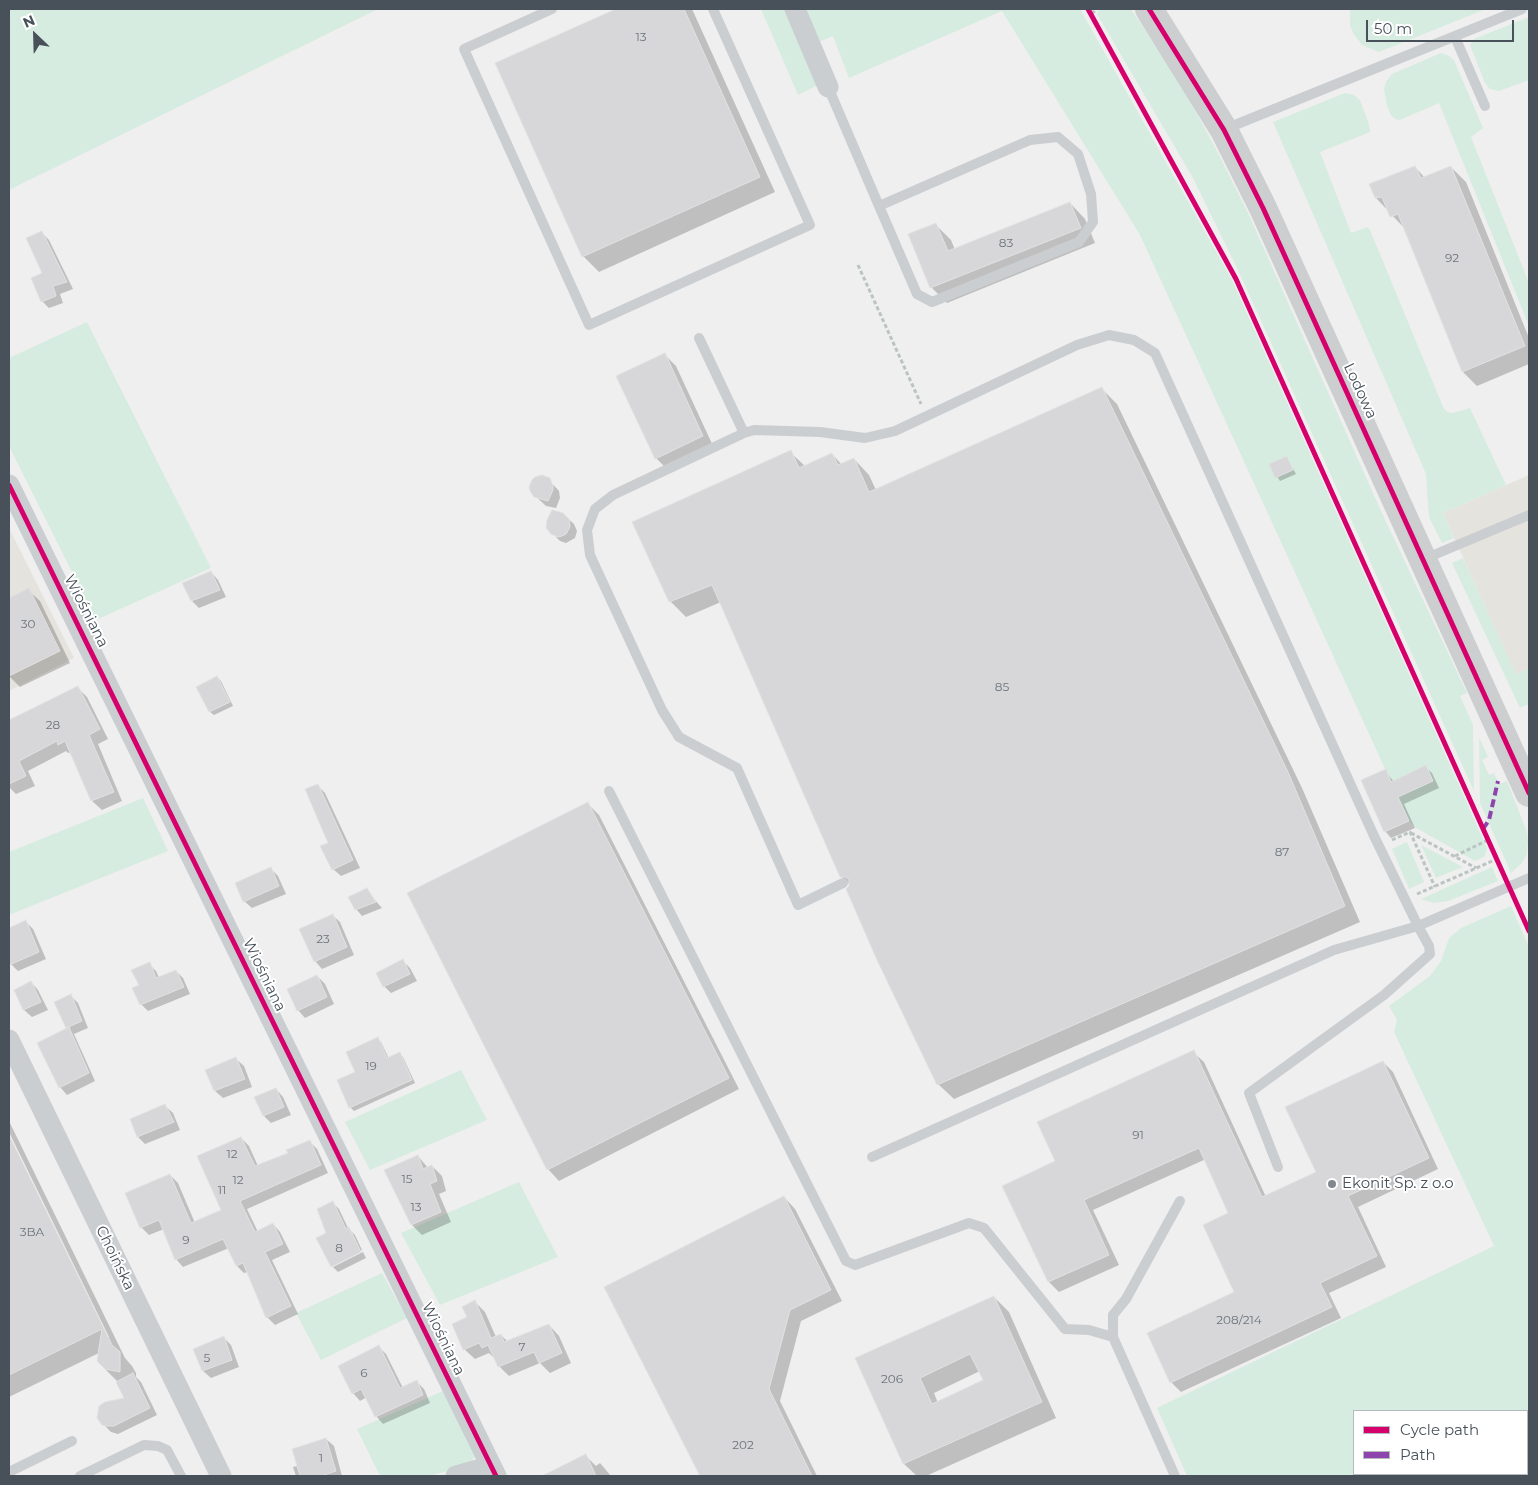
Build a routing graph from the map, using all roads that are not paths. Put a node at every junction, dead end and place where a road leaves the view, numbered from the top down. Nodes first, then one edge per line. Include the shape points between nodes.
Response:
1 (552, 9) edge
2 (713, 9) edge
3 (796, 9) edge
4 (1149, 9) edge
5 (1522, 9) edge
6 (1454, 37) junction
7 (828, 87) joint
8 (1485, 106) dead end
9 (1224, 130) junction
10 (879, 206) junction
11 (699, 338) dead end
12 (744, 433) junction
13 (9, 486) edge
14 (1529, 515) edge
15 (1424, 560) junction
16 (609, 791) dead end
17 (1529, 793) edge
18 (1529, 878) edge
19 (843, 883) dead end
20 (1418, 926) junction
21 (9, 1040) edge
22 (872, 1157) dead end
23 (1278, 1167) dead end
24 (1180, 1201) dead end
25 (1114, 1337) junction
26 (72, 1441) dead end
27 (494, 1471) edge
28 (9, 1472) edge
29 (80, 1476) edge
30 (181, 1476) edge
31 (221, 1476) edge
32 (456, 1476) edge
33 (1175, 1476) edge

1 - 2 lane via 464,49 589,325 810,225
3 - 7 street
4 - 9 street, Lodowa
5 - 6 lane
6 - 8 lane
6 - 9 lane
7 - 10 lane
9 - 15 street, Lodowa
10 - 10 lane via 917,294 932,302 1079,242 1093,222 1091,194 1078,154 1058,137 1030,140
11 - 12 lane
12 - 19 lane via 613,496 595,509 587,530 590,554 662,710 679,737 737,768 798,905
12 - 20 lane via 754,430 820,432 865,438 894,431 1077,345 1109,335 1134,340 1156,353
13 - 27 street, Wiośniana
14 - 15 lane
15 - 17 street, Lodowa
16 - 25 lane via 846,1260 855,1265 969,1223 984,1228 1065,1329 1089,1330
18 - 20 lane
20 - 22 lane via 1334,950
20 - 23 lane via 1430,954 1384,995 1249,1094
21 - 31 street, Choińska
24 - 25 lane via 1126,1299 1113,1315
25 - 33 lane
26 - 28 lane
27 - 32 street
29 - 30 lane via 144,1446 167,1450

